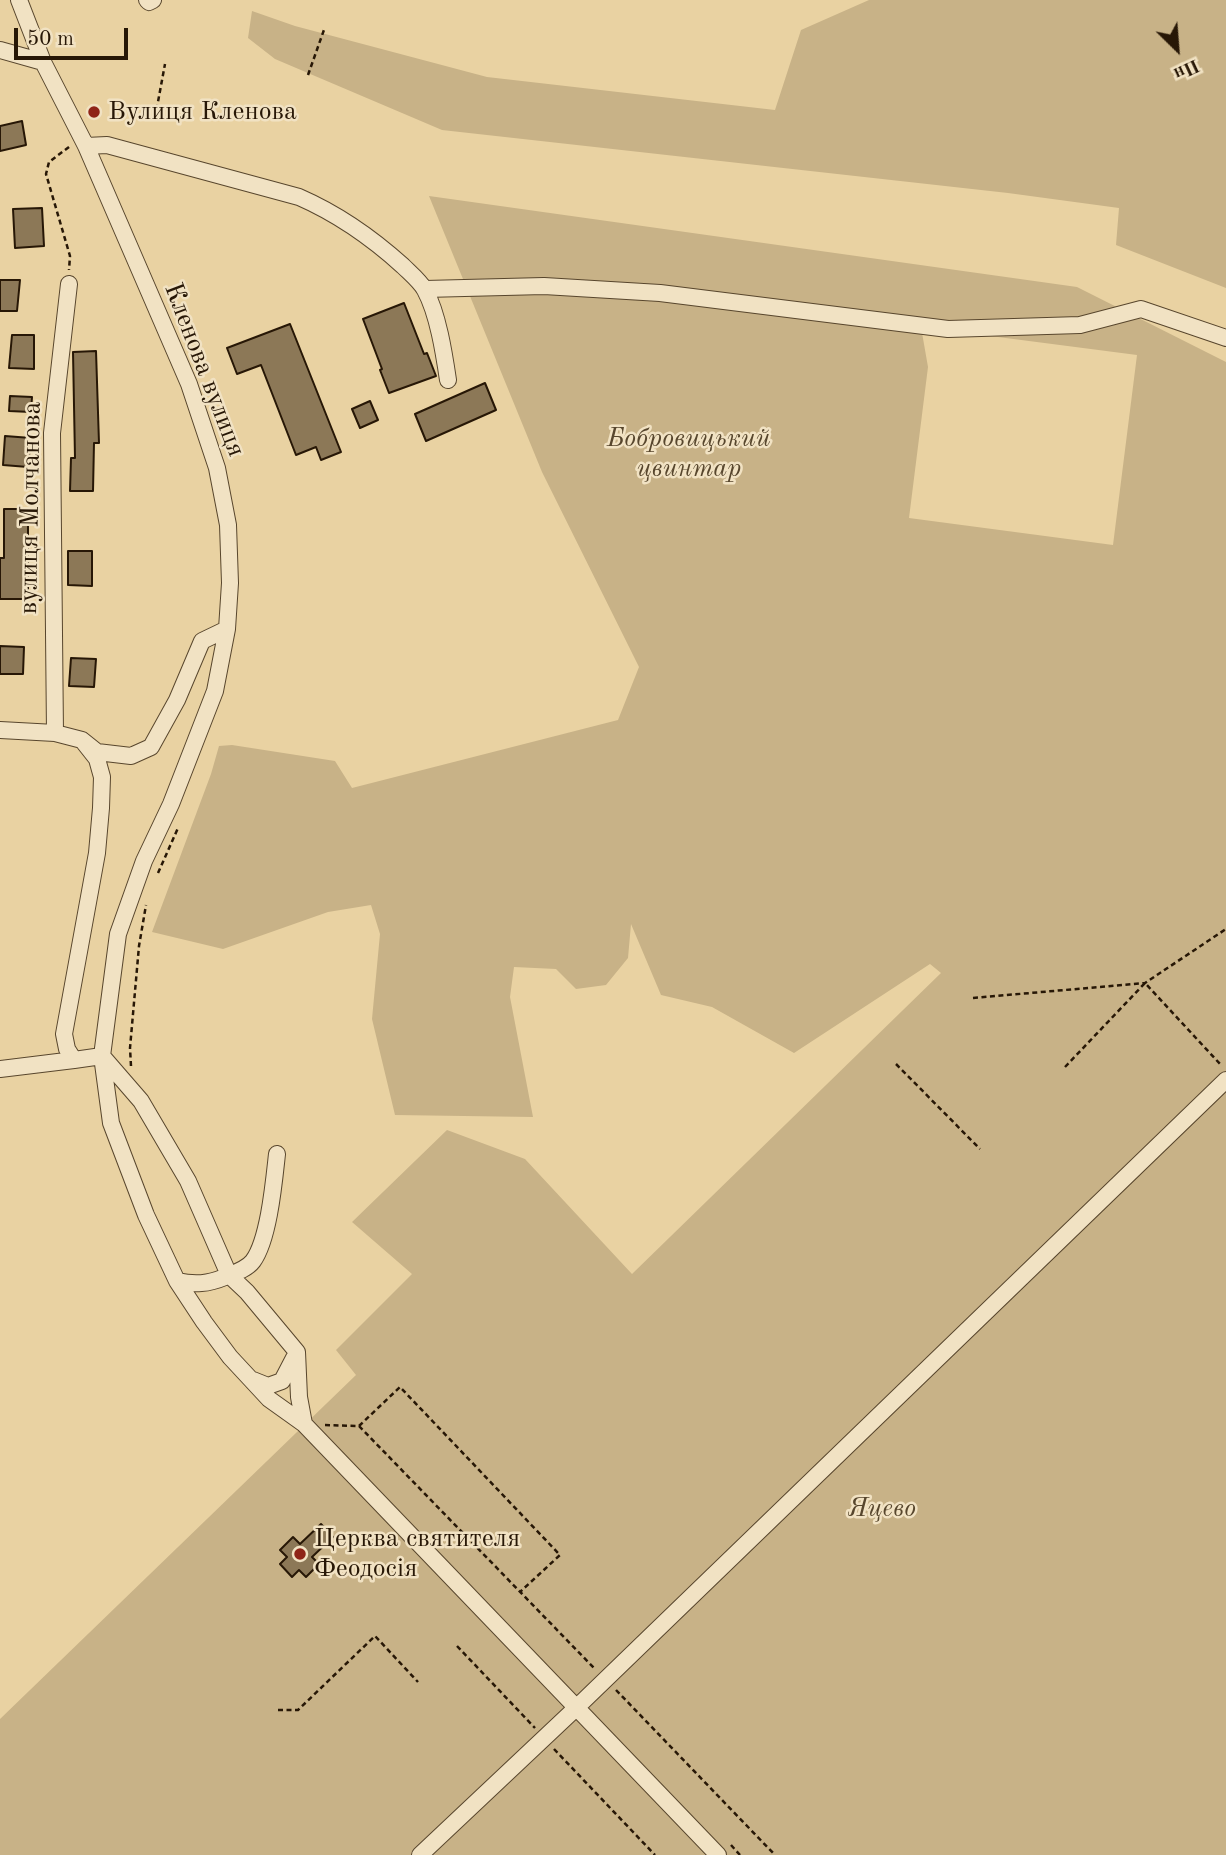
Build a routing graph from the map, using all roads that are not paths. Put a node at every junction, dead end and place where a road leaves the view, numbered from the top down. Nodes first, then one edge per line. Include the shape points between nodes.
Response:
1 (19, 0) edge
2 (147, 0) edge
3 (153, 0) edge
4 (0, 50) edge
5 (43, 62) junction
6 (83, 142) junction
7 (69, 284) road end
8 (425, 289) junction
9 (1226, 338) edge
10 (448, 380) dead end
11 (227, 629) junction
12 (0, 730) edge
13 (55, 733) junction
14 (82, 740) junction
15 (102, 1056) junction
16 (74, 1060) junction
17 (0, 1069) edge
18 (1226, 1080) edge
19 (277, 1154) dead end
20 (229, 1275) junction
21 (177, 1281) junction
22 (297, 1352) junction
23 (250, 1379) junction
24 (304, 1424) junction
25 (576, 1708) junction
26 (420, 1855) edge
27 (718, 1855) edge

1 - 5 street, Кленова вулиця
2 - 3 street
4 - 5 street
5 - 6 street, Кленова вулиця via 66,97
6 - 8 street via 299,197 380,246
6 - 11 street, Кленова вулиця via 190,384 217,468 228,525
7 - 13 street, вулиця Молчанова via 52,433
8 - 9 street via 544,286 660,293 948,329 1080,325 1141,309
8 - 10 street
11 - 14 street via 202,640 151,747 131,756 97,752
11 - 15 street, Кленова вулиця via 215,691 118,934
12 - 13 street
13 - 14 street
14 - 16 street via 97,759 103,777 97,853 64,1034
15 - 16 street
15 - 20 street via 133,1091 188,1181
15 - 21 street, Кленова вулиця via 111,1124
16 - 17 street
18 - 25 street
19 - 20 street via 261,1247 252,1263
20 - 21 street via 195,1285
20 - 22 street
21 - 23 street, Кленова вулиця
22 - 23 street via 282,1381 268,1386
22 - 24 street
23 - 24 street, Кленова вулиця
24 - 25 street, Кленова вулиця
25 - 26 street
25 - 27 street, Кленова вулиця

